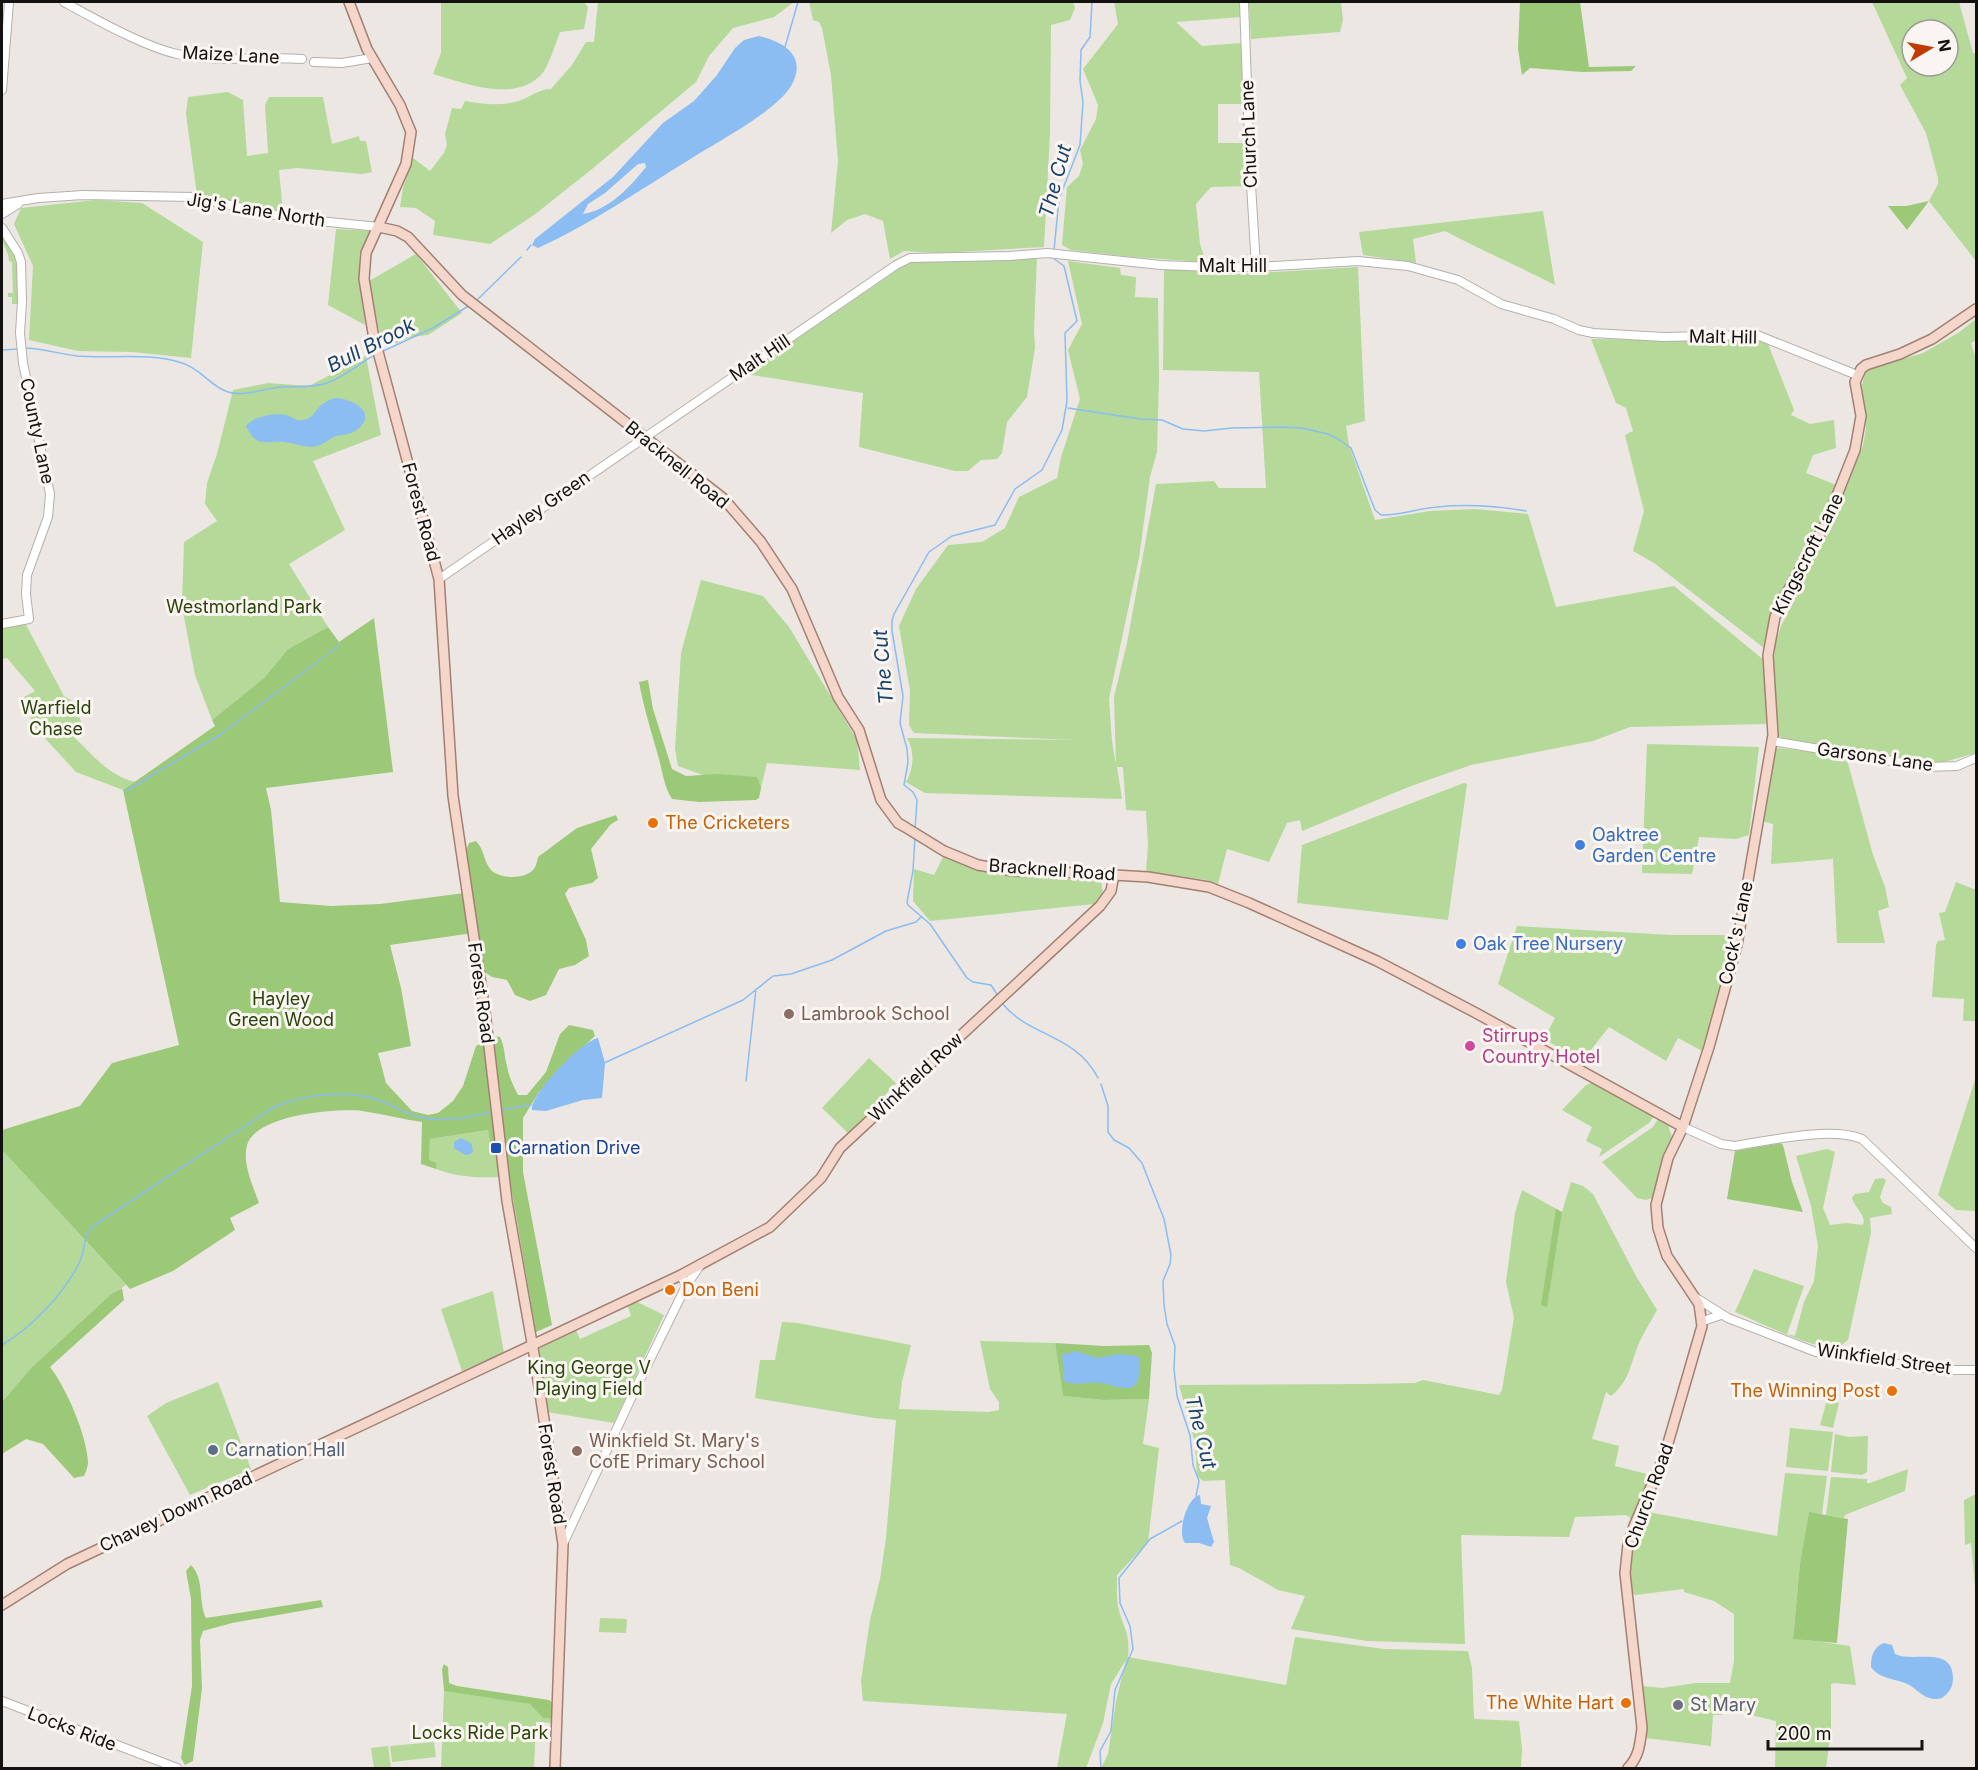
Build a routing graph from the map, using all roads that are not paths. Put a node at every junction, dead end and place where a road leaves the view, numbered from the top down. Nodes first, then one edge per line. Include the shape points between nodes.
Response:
1 (8, 2) edge
2 (64, 2) edge
3 (349, 2) edge
4 (1244, 2) edge
5 (372, 58) junction
6 (302, 60) dead end
7 (314, 62) dead end
8 (2, 90) edge
9 (25, 201) junction
10 (2, 206) edge
11 (2, 214) edge
12 (380, 227) junction
13 (2, 231) edge
14 (1256, 267) junction
15 (1977, 309) edge
16 (1857, 375) junction
17 (644, 438) junction
18 (439, 579) junction
19 (2, 624) edge
20 (1772, 738) junction
21 (1977, 758) edge
22 (1114, 874) junction
23 (1683, 1127) junction
24 (1977, 1248) edge
25 (701, 1262) junction
26 (681, 1275) junction
27 (686, 1286) junction
28 (1695, 1297) junction
29 (1721, 1314) junction
30 (1702, 1321) junction
31 (533, 1345) junction
32 (1977, 1370) edge
33 (563, 1544) junction
34 (2, 1605) edge
35 (2, 1701) edge
36 (177, 1768) edge
37 (555, 1768) edge
38 (1628, 1768) edge

1 - 8 street
2 - 6 street, Maize Lane via 148,44 178,54
3 - 5 main road, Forest Road
4 - 14 street, Church Lane
5 - 7 street
5 - 12 main road, Forest Road via 411,132 406,164
9 - 10 street, Jig's Lane North
9 - 11 street, Jig's Lane North
9 - 12 street, Jig's Lane North via 83,195 193,197 289,218
10 - 11 street
12 - 17 main road, Bracknell Road via 408,237 473,304
12 - 18 main road, Forest Road via 366,254 365,290 378,353
13 - 19 street, County Lane via 18,253 22,272 23,367 50,494 48,517 27,575 29,619
14 - 16 street, Malt Hill via 1358,261 1408,266 1445,274 1501,304 1581,331 1664,337 1757,335
14 - 17 street, Malt Hill via 1161,265 1054,253 910,258
15 - 16 main road via 1923,343 1866,364
16 - 20 main road, Kingscroft Lane via 1861,416 1855,450 1826,523 1784,598 1770,637
17 - 18 street, Hayley Green
17 - 22 main road, Bracknell Road via 723,498 761,542 792,589 838,697 858,730 881,800 898,823 944,851 978,865 1012,871
18 - 31 main road, Forest Road via 453,796 485,1012 507,1201
20 - 21 street, Garsons Lane via 1927,767 1957,766
20 - 23 main road, Cock's Lane via 1737,945
22 - 23 main road, Bracknell Road via 1209,887 1268,911 1377,961
22 - 25 main road, Winkfield Row via 1112,891 1100,906 840,1148 821,1178 770,1227
23 - 24 street via 1734,1146 1821,1134 1853,1135 1862,1139
23 - 28 main road, Cock's Lane via 1668,1158 1656,1205 1667,1256
25 - 26 main road, Winkfield Row
25 - 27 street
26 - 27 street
26 - 31 main road, Chavey Down Road
27 - 33 street
28 - 29 street, Winkfield Street
28 - 30 main road, Church Road
29 - 30 street
29 - 32 street, Winkfield Street via 1816,1352 1939,1370
30 - 38 main road, Church Road via 1664,1457 1628,1544 1625,1574 1642,1728 1639,1748
31 - 33 main road, Forest Road
31 - 34 main road, Chavey Down Road via 67,1564
33 - 37 main road, Forest Road
35 - 36 street, Locks Ride

